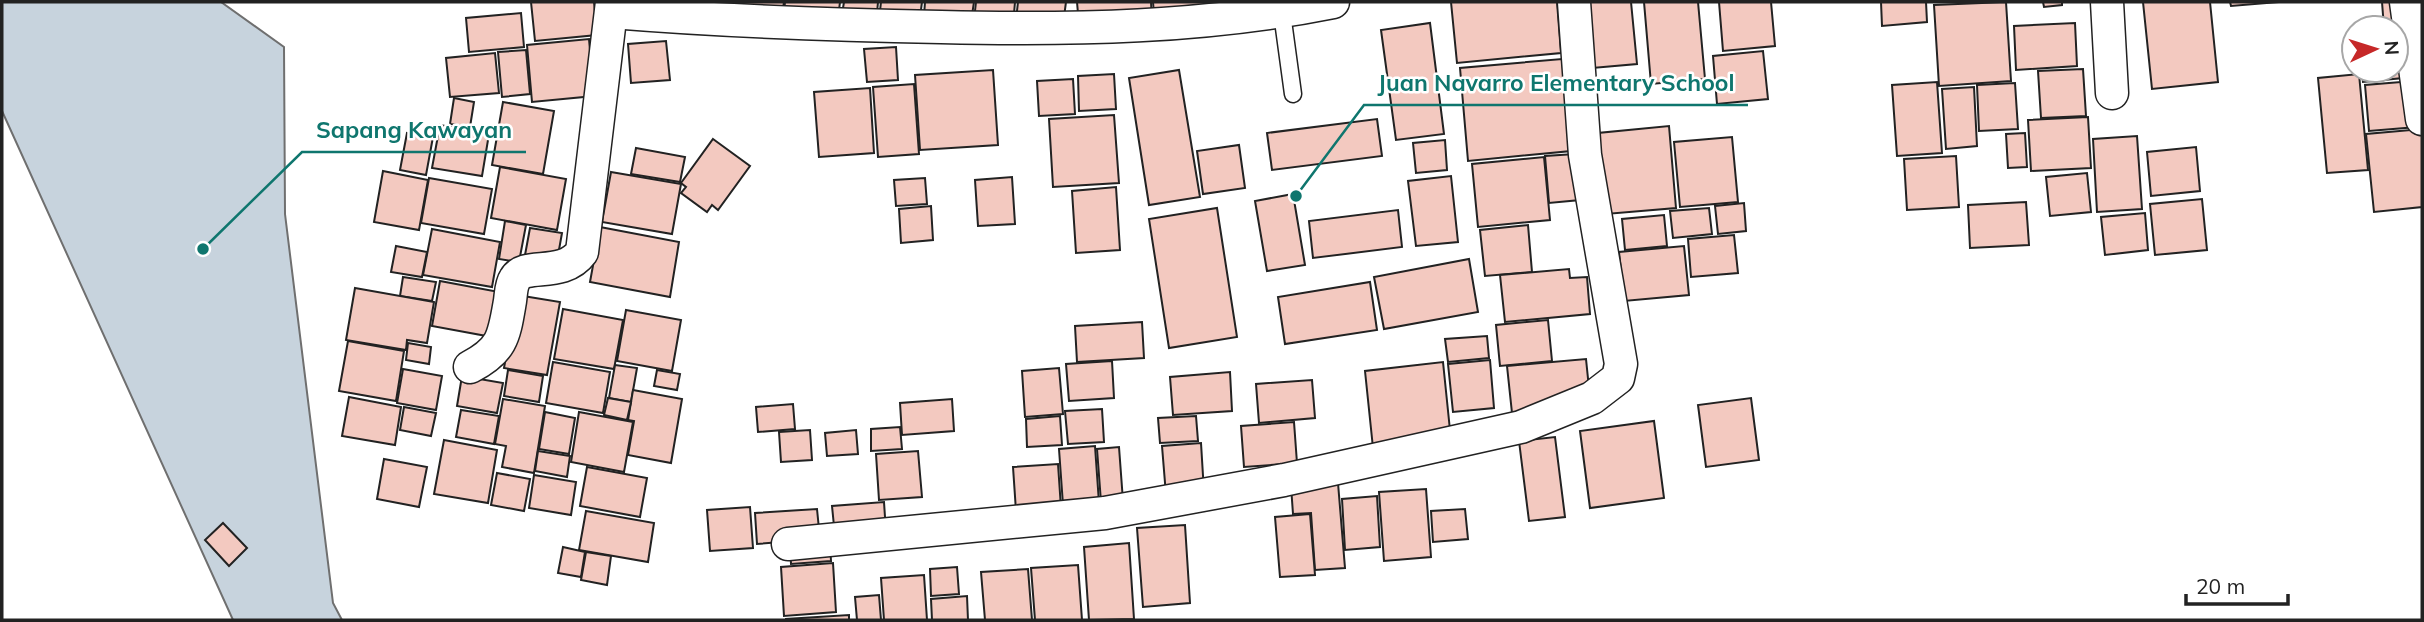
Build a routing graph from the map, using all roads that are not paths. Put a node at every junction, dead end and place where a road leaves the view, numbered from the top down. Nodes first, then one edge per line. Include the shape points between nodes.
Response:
1 (1333, 2) edge
2 (1574, 2) edge
3 (2106, 2) edge
4 (2406, 2) edge
5 (612, 7) edge
6 (1282, 7) edge
7 (2112, 93) dead end
8 (1293, 94) dead end
9 (2422, 119) edge
10 (470, 367) dead end
11 (788, 544) dead end

1 - 6 street
2 - 11 street via 1585,155 1621,364 1618,378 1592,398 1521,427 1119,511
3 - 7 street
4 - 9 street
5 - 6 street via 805,25 1019,29 1200,23
5 - 10 street via 582,252 575,262 561,268 523,271 515,278 503,338 490,357
6 - 8 lane

